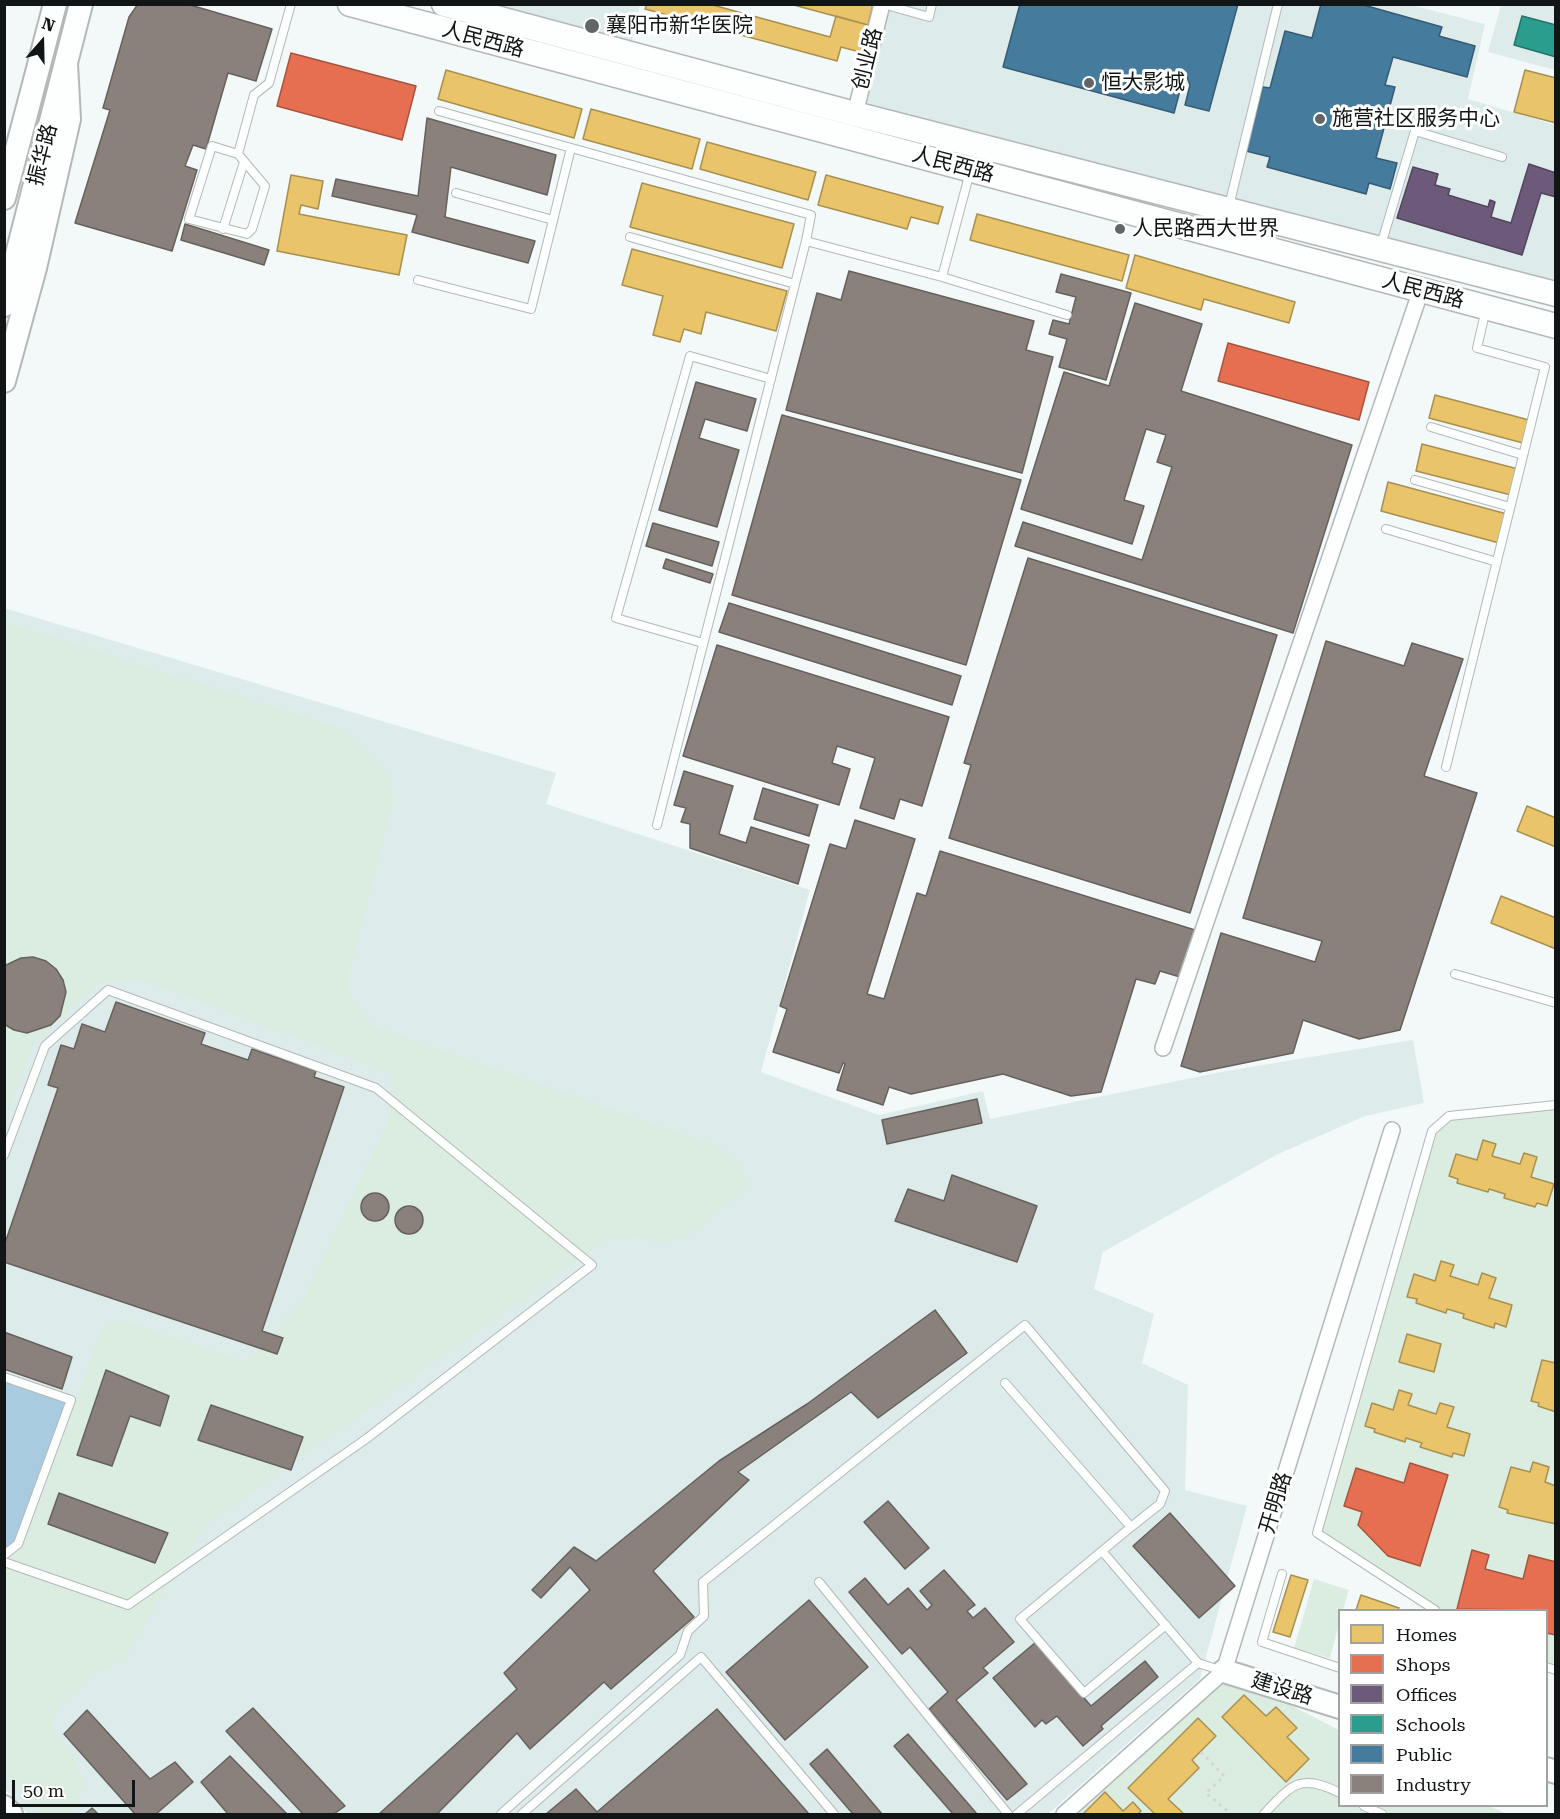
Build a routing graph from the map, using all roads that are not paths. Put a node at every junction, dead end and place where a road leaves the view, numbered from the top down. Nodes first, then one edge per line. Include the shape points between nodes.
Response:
1 (291, 4) edge
2 (350, 4) edge
3 (444, 4) edge
4 (882, 4) edge
5 (932, 4) edge
6 (1278, 4) edge
7 (53, 9) edge
8 (83, 10) edge
9 (42, 56) junction
10 (66, 63) junction
11 (439, 111) dead end
12 (855, 114) junction
13 (4, 145) edge
14 (571, 148) junction
15 (238, 154) junction
16 (1502, 157) dead end
17 (244, 162) junction
18 (971, 170) junction
19 (456, 193) dead end
20 (4, 198) edge
21 (1228, 210) junction
22 (553, 220) junction
23 (223, 229) junction
24 (630, 237) dead end
25 (806, 241) junction
26 (1380, 249) junction
27 (942, 277) junction
28 (418, 280) dead end
29 (795, 284) junction
30 (1421, 290) junction
31 (1556, 294) edge
32 (4, 305) edge
33 (1487, 308) junction
34 (1067, 315) dead end
35 (1556, 326) edge
36 (771, 379) junction
37 (4, 381) edge
38 (1431, 427) dead end
39 (1523, 455) junction
40 (1415, 480) dead end
41 (1510, 507) junction
42 (1386, 529) dead end
43 (1497, 562) junction
44 (703, 643) junction
45 (1446, 767) dead end
46 (657, 825) dead end
47 (1455, 974) dead end
48 (1556, 1003) edge
49 (1163, 1048) dead end
50 (1556, 1105) edge
51 (1392, 1130) dead end
52 (4, 1155) edge
53 (4, 1377) edge
54 (1005, 1383) dead end
55 (1131, 1527) junction
56 (1102, 1551) junction
57 (4, 1555) edge
58 (4, 1562) edge
59 (1282, 1574) dead end
60 (819, 1582) dead end
61 (1432, 1609) edge
62 (1166, 1625) junction
63 (1198, 1663) junction
64 (1338, 1667) edge
65 (1224, 1671) junction
66 (1338, 1706) edge
67 (1338, 1792) edge
68 (4, 1807) edge
69 (1370, 1807) edge
70 (11, 1815) edge
71 (501, 1815) edge
72 (522, 1815) edge
73 (834, 1815) edge
74 (1008, 1815) edge
75 (1017, 1815) edge
76 (1064, 1815) edge
77 (1264, 1815) edge
78 (1382, 1815) edge

1 - 15 lane via 269,83 254,95
2 - 18 main road, 人民西路
3 - 12 main road, 人民西路
4 - 5 lane via 929,17
4 - 12 street, 创业路
6 - 21 lane
7 - 9 street, 振华路
8 - 10 street, 振华路
9 - 13 street
9 - 20 street, 振华路
10 - 32 street, 振华路
10 - 37 street via 69,119
11 - 14 lane
12 - 21 main road, 人民西路
14 - 22 lane
14 - 25 lane via 811,215
15 - 17 lane
15 - 23 lane via 212,146 189,219
16 - 26 lane via 1414,131
17 - 23 lane
17 - 23 lane via 265,186 252,229 242,235
18 - 27 lane
18 - 30 main road, 人民西路
19 - 22 lane
21 - 26 main road, 人民西路
22 - 28 lane via 531,309
24 - 29 lane
25 - 27 lane
25 - 29 lane
26 - 31 main road, 人民西路
27 - 34 lane
29 - 36 lane
30 - 33 main road, 人民西路
30 - 49 street
33 - 35 main road, 人民西路
33 - 39 lane via 1477,348 1545,367
36 - 44 lane
36 - 44 lane via 690,356 616,618
38 - 39 lane
39 - 41 lane
40 - 41 lane
41 - 43 lane
42 - 43 lane
43 - 45 lane
44 - 46 lane
47 - 48 lane
50 - 61 lane via 1449,1116 1432,1131 1317,1533
51 - 65 street, 开明路
52 - 58 lane via 45,1046 108,990 376,1088 592,1265 366,1438 128,1605
53 - 57 lane via 70,1400 18,1544
54 - 55 lane
55 - 56 lane
55 - 71 lane via 1160,1504 1165,1491 1025,1325 703,1582 704,1616 688,1631 680,1655
56 - 62 lane
56 - 62 lane via 1020,1619 1070,1677 1084,1693
59 - 64 lane via 1262,1642
60 - 74 lane
62 - 63 lane
63 - 65 lane
63 - 75 lane
65 - 66 street, 建设路
65 - 76 street
67 - 77 lane via 1317,1781 1304,1782 1284,1792
68 - 70 street
69 - 78 lane
72 - 73 lane via 701,1657

